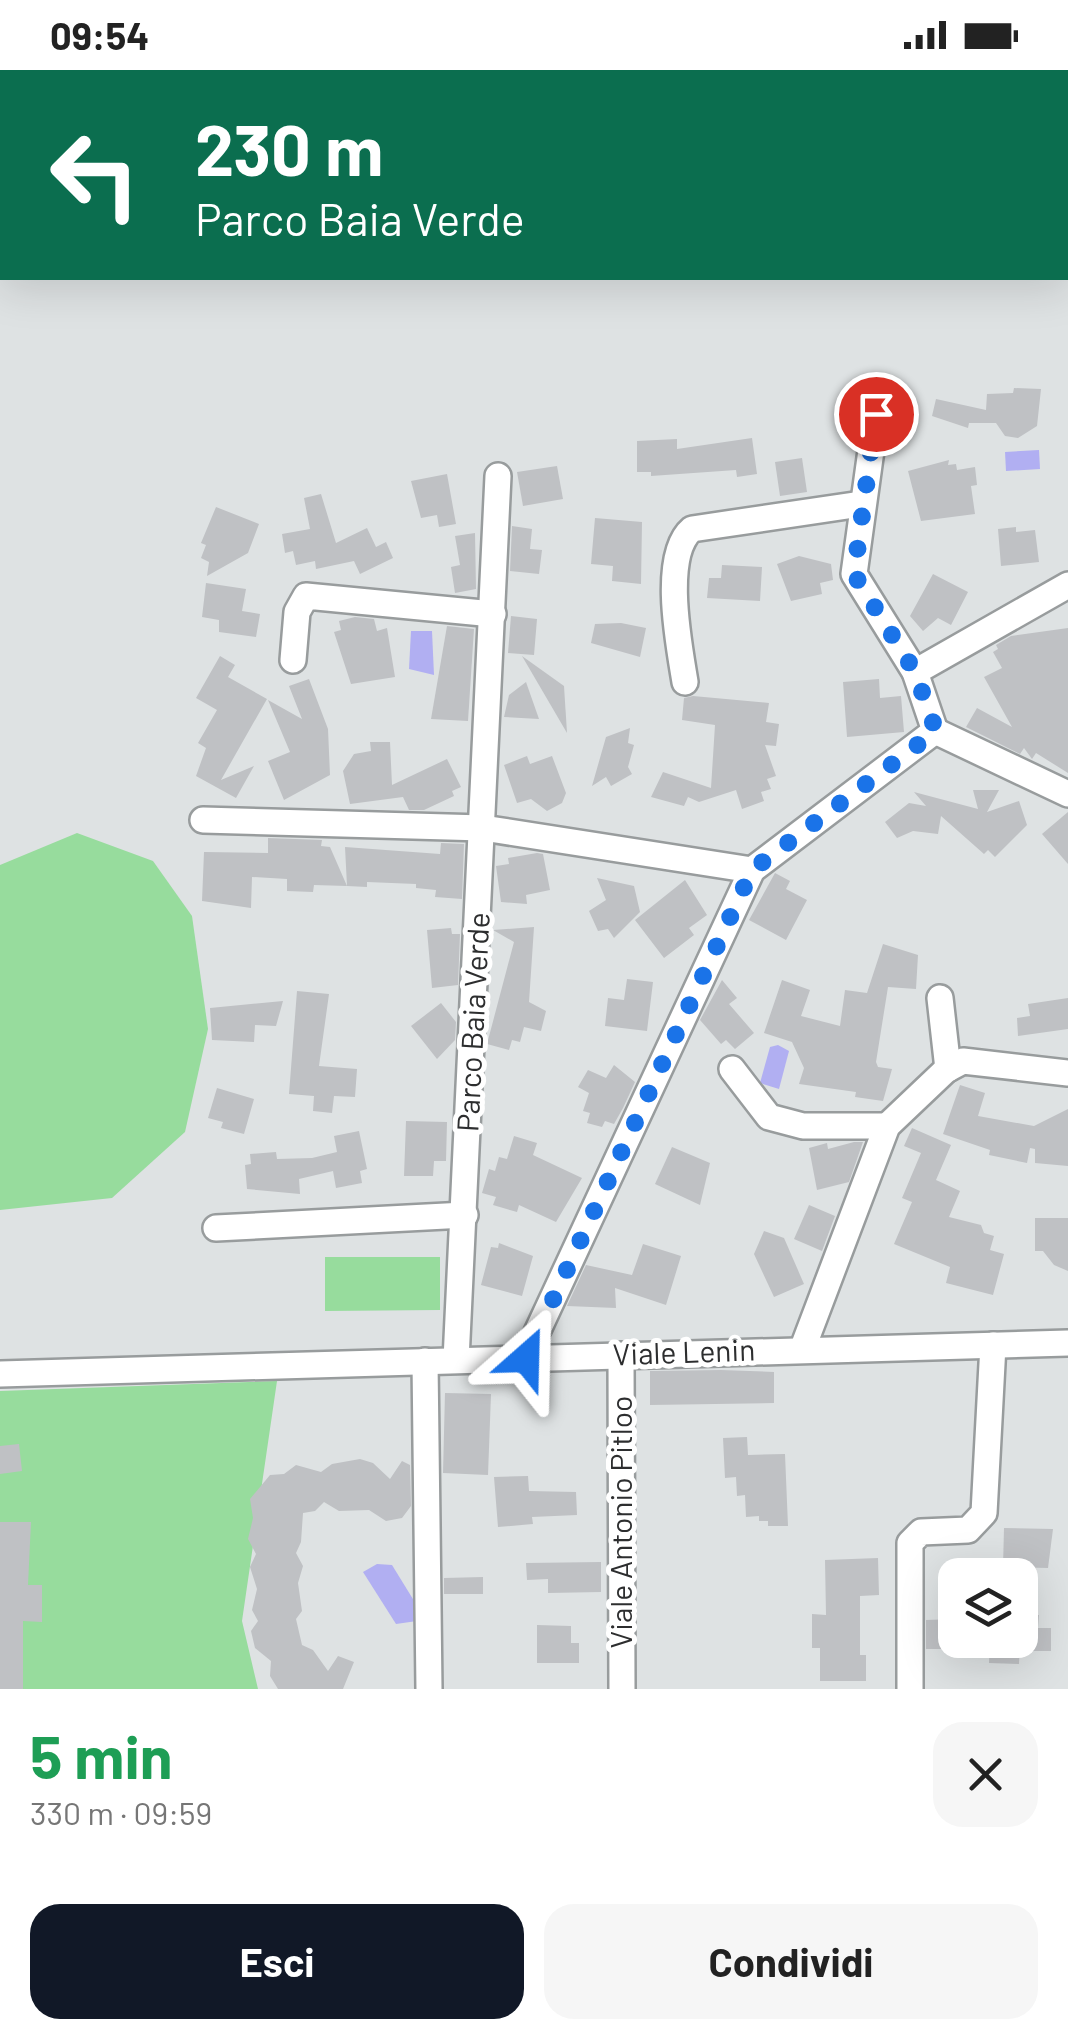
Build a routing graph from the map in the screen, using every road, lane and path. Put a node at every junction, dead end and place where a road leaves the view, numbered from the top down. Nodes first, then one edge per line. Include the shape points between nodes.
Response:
1 (876, 414) dead end
2 (498, 476) dead end
3 (860, 504) junction
4 (1068, 585) edge
5 (493, 614) junction
6 (293, 660) dead end
7 (915, 672) junction
8 (685, 682) dead end
9 (936, 731) junction
10 (1068, 794) edge
11 (203, 820) dead end
12 (482, 828) junction
13 (752, 870) junction
14 (940, 998) dead end
15 (732, 1069) dead end
16 (948, 1069) junction
17 (1068, 1074) edge
18 (887, 1126) junction
19 (465, 1215) junction
20 (216, 1228) dead end
21 (1068, 1342) edge
22 (993, 1345) junction
23 (802, 1350) junction
24 (621, 1355) junction
25 (526, 1358) junction
26 (424, 1360) junction
27 (456, 1360) junction
28 (0, 1374) edge
29 (429, 1689) edge
30 (622, 1689) edge
31 (910, 1689) edge

1 - 3 street
2 - 5 street, Parco Baia Verde
3 - 7 street via 854,574
3 - 8 street via 692,529 683,536 675,620
4 - 7 street
5 - 6 street via 306,596 297,612
5 - 12 street, Parco Baia Verde
7 - 9 street
9 - 10 street
9 - 13 street
11 - 12 street
12 - 13 street
12 - 19 street, Parco Baia Verde
13 - 25 street
14 - 16 street
15 - 18 street via 769,1117 803,1126
16 - 17 street via 962,1061
16 - 18 street
18 - 23 street
19 - 20 street
19 - 27 street, Parco Baia Verde
21 - 22 street, Viale Lenin
22 - 23 street, Viale Lenin
22 - 31 street via 984,1513 968,1530 921,1532 910,1543
23 - 24 street, Viale Lenin
24 - 25 street, Viale Lenin
24 - 30 street, Viale Antonio Pitloo
25 - 27 street, Viale Lenin
26 - 27 street, Viale Lenin
26 - 28 street, Viale Lenin
26 - 29 street

